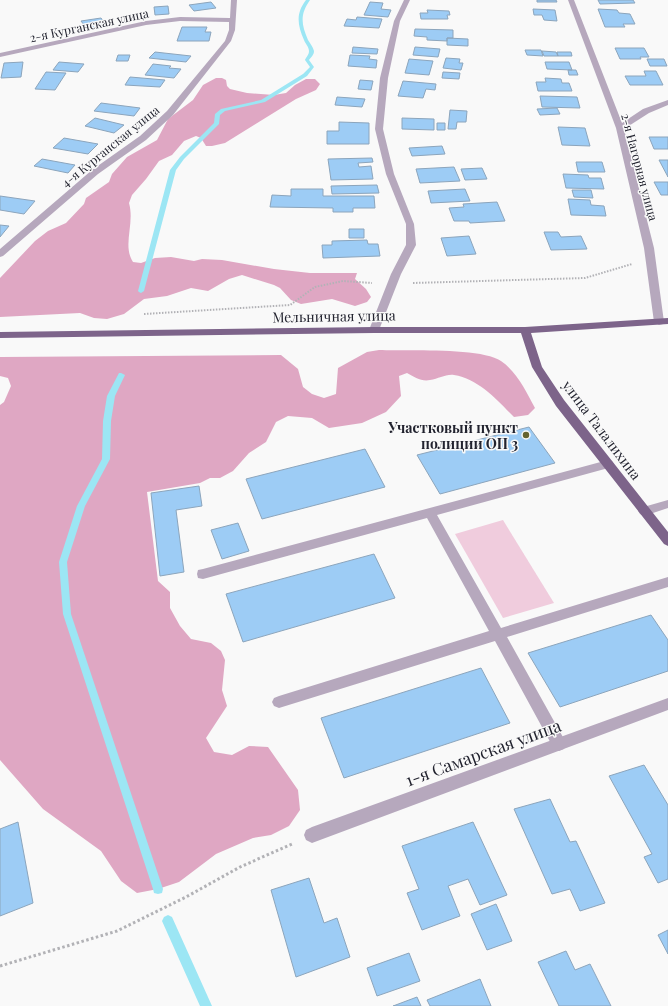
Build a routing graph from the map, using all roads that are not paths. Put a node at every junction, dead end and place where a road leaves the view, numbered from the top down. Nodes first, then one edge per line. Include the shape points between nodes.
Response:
1 (234, 0) edge
2 (407, 0) edge
3 (571, 0) edge
4 (232, 20) junction
5 (0, 55) edge
6 (668, 102) edge
7 (620, 128) junction
8 (0, 254) edge
9 (663, 322) edge
10 (374, 330) junction
11 (526, 330) junction
12 (0, 335) edge
13 (608, 464) junction
14 (668, 504) edge
15 (644, 511) junction
16 (430, 513) junction
17 (668, 541) edge
18 (203, 574) dead end
19 (668, 582) edge
20 (499, 635) junction
21 (279, 702) dead end
22 (668, 704) edge
23 (559, 744) junction
24 (312, 835) road end

1 - 4 street, 4-я Курганская улица
2 - 10 street via 397,21 384,78 379,129 390,174 410,224 411,245
3 - 7 street, 2-я Нагорная улица
4 - 5 street, 2-я Курганская улица via 180,19 146,23
4 - 8 street, 4-я Курганская улица via 228,41 170,113 143,138 95,172
6 - 7 street via 646,111
7 - 9 street, 2-я Нагорная улица
9 - 11 main road, Мельничная улица
10 - 11 main road, Мельничная улица
10 - 12 main road, Мельничная улица
11 - 13 main road, улица Талалихина via 537,367 560,403
13 - 15 main road, улица Талалихина
13 - 16 street
14 - 15 street
15 - 17 main road, улица Талалихина
16 - 18 street
16 - 20 street
19 - 20 street
20 - 21 street
20 - 23 street
22 - 23 street, 1-я Самарская улица
23 - 24 street, 1-я Самарская улица

